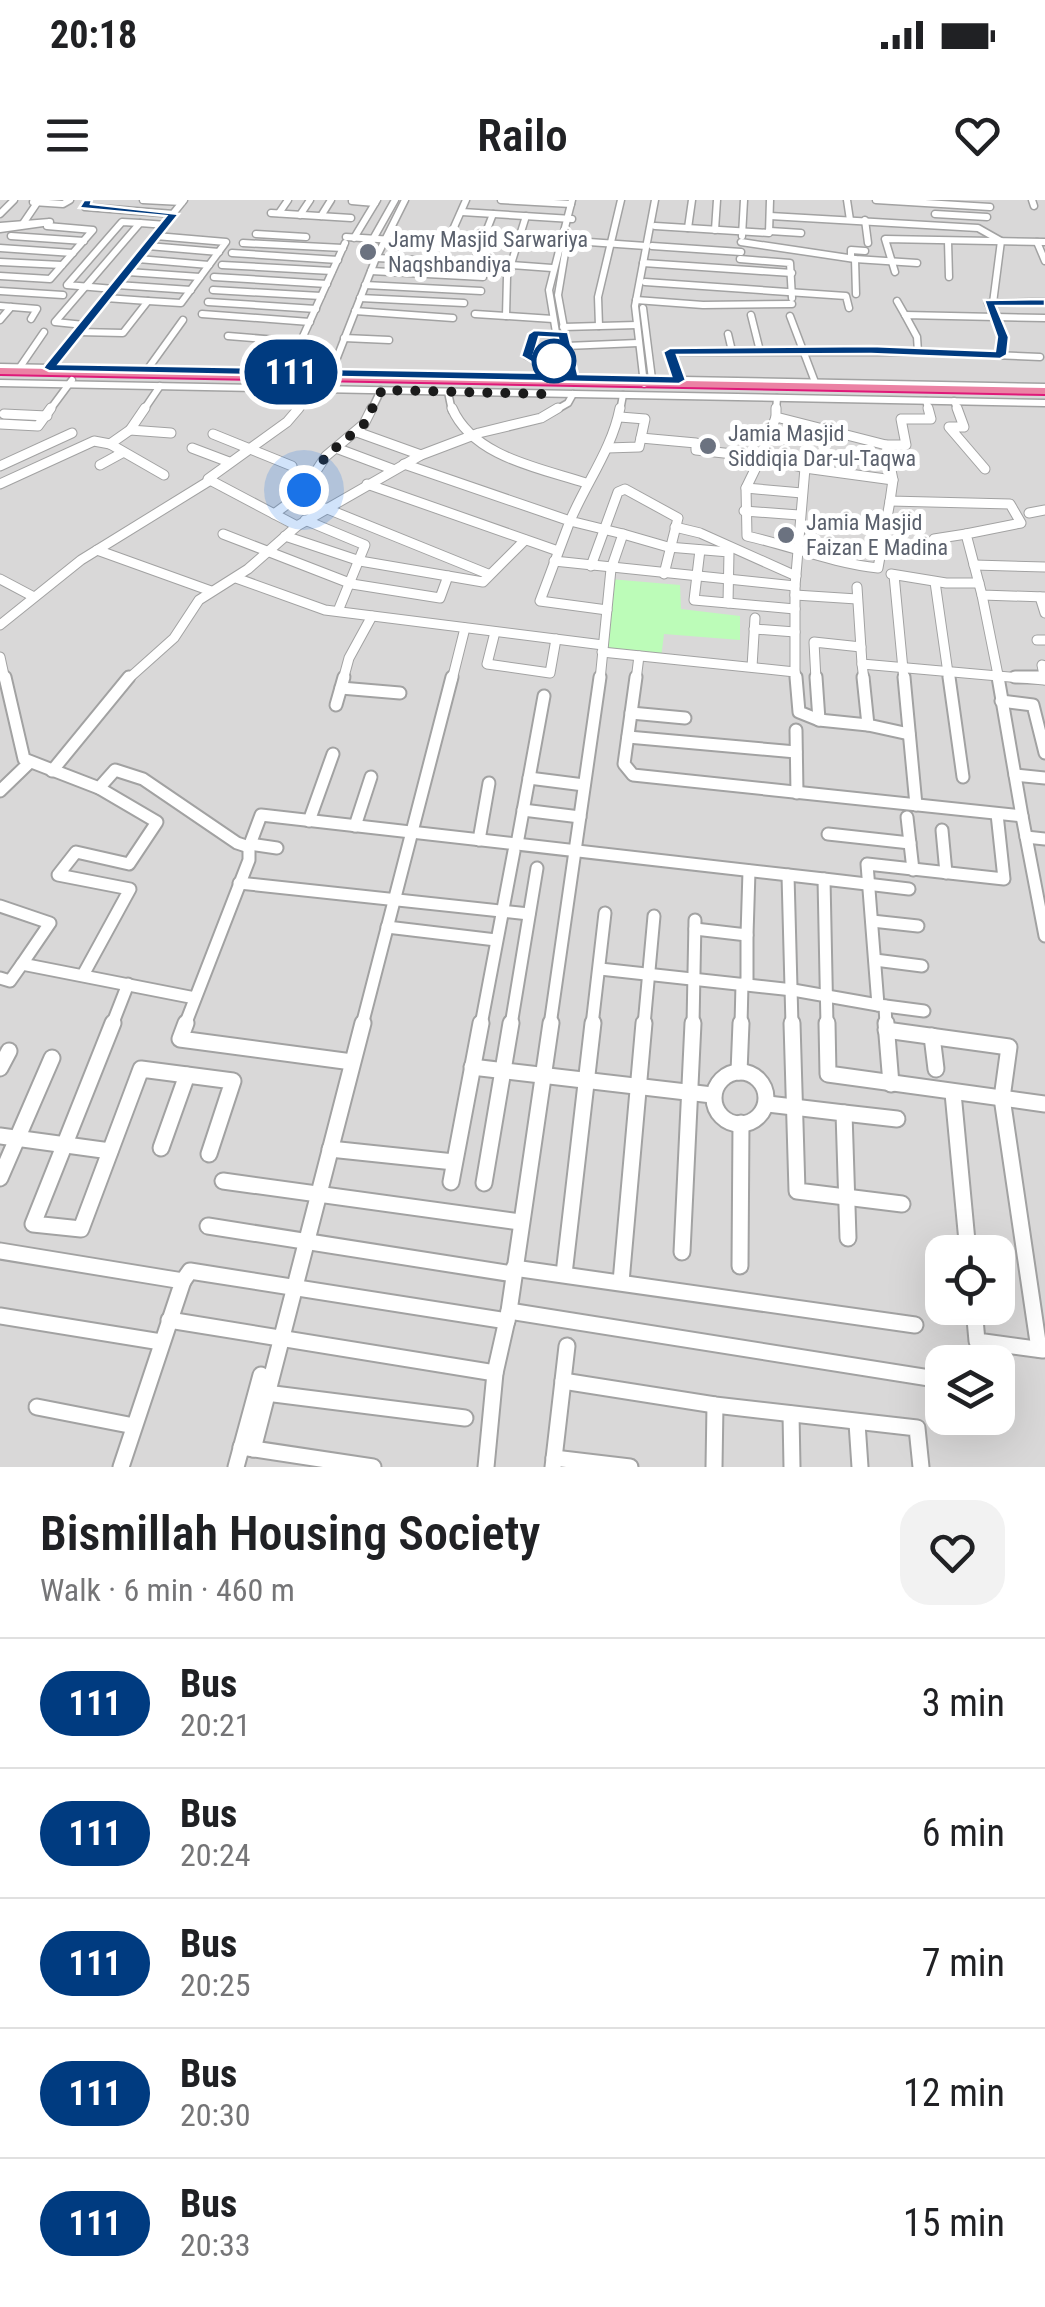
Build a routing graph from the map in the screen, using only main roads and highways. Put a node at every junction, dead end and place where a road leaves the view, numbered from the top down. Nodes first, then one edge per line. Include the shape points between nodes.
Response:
1 (0, 375) edge
2 (92, 376) junction
3 (451, 387) junction
4 (918, 393) junction
5 (1045, 395) edge

1 - 2 highway via 48,370
1 - 2 highway via 71,382
2 - 3 highway via 392,377
2 - 3 highway via 106,383
3 - 4 highway
3 - 4 highway via 475,378 567,379
4 - 5 highway

